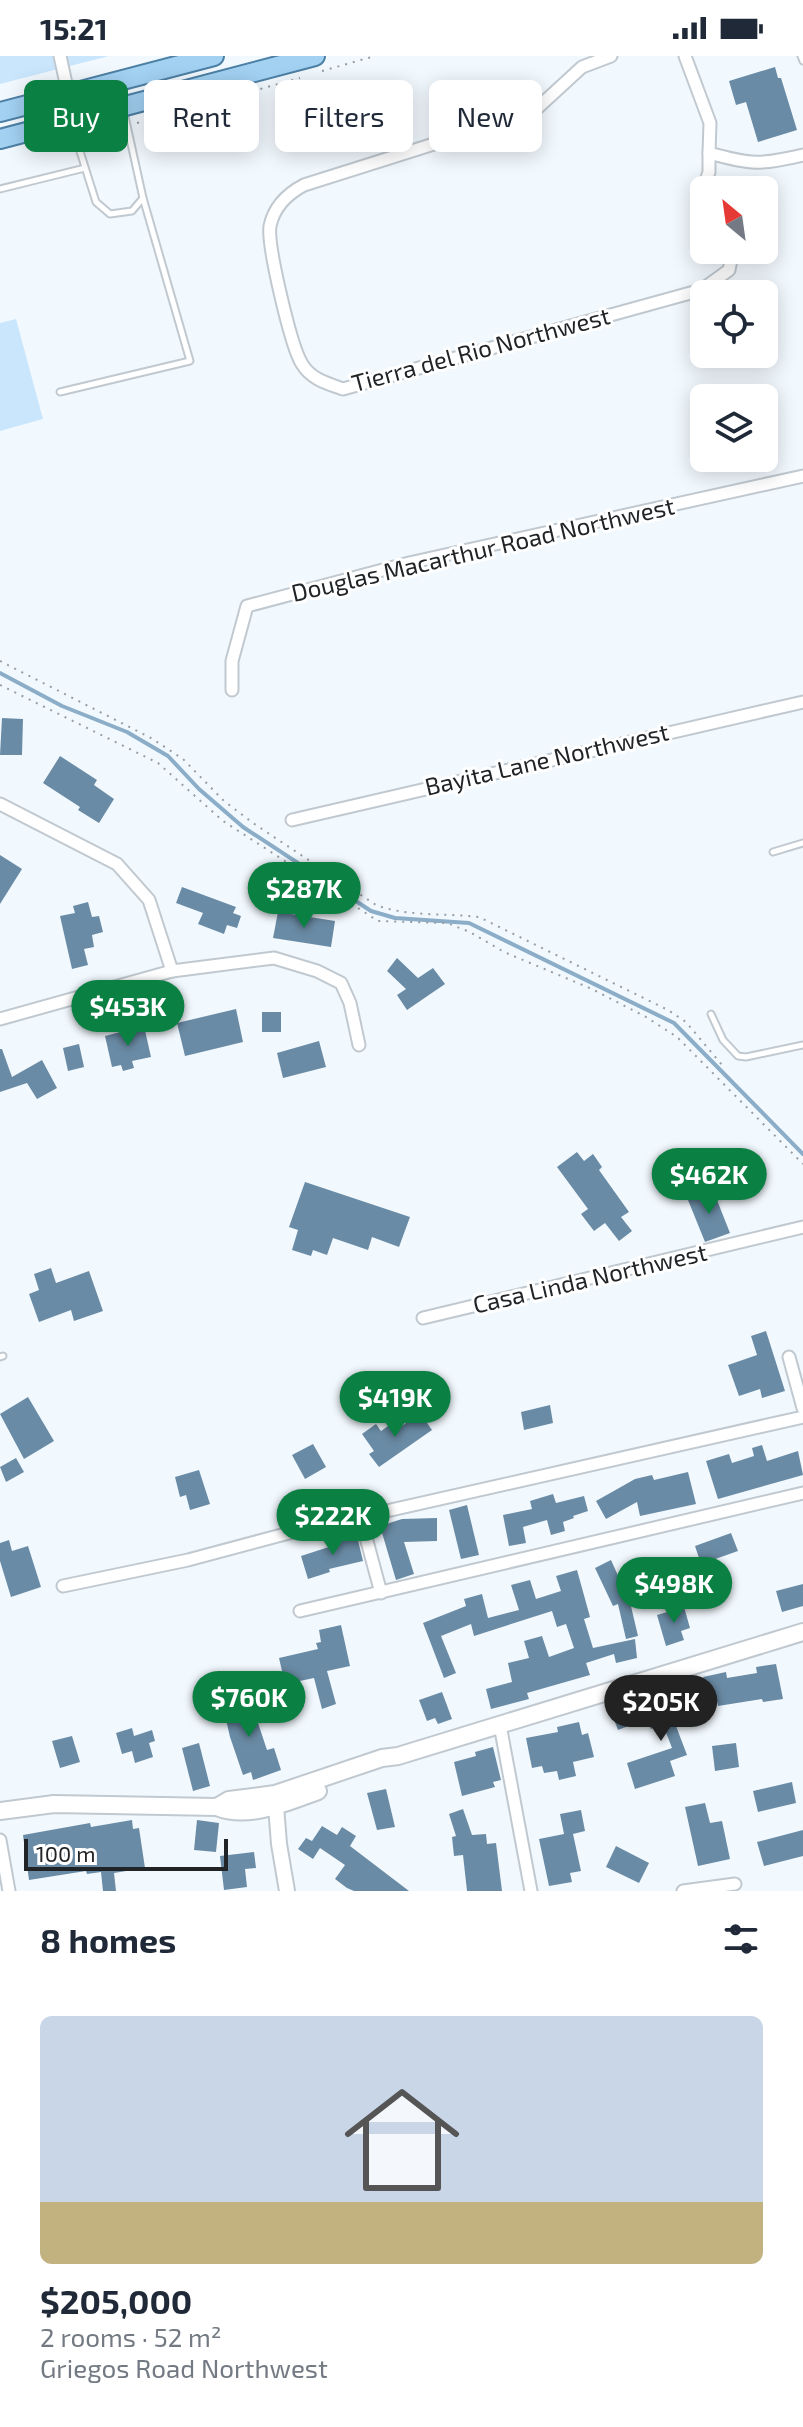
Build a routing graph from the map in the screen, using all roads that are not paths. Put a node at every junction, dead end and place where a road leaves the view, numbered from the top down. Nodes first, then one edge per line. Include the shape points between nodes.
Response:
1 (60, 56) edge
2 (214, 56) edge
3 (315, 56) edge
4 (611, 56) edge
5 (685, 56) edge
6 (598, 58) edge
7 (65, 80) edge
8 (122, 80) edge
9 (24, 106) edge
10 (128, 106) edge
11 (0, 112) edge
12 (128, 130) edge
13 (24, 133) edge
14 (0, 139) edge
15 (81, 152) edge
16 (709, 153) junction
17 (803, 155) edge
18 (85, 168) junction
19 (708, 176) edge
20 (0, 189) edge
21 (143, 198) junction
22 (730, 264) edge
23 (60, 392) dead end
24 (803, 476) edge
25 (232, 690) dead end
26 (803, 702) edge
27 (0, 804) edge
28 (292, 820) dead end
29 (803, 843) edge
30 (773, 852) dead end
31 (172, 971) junction
32 (711, 1014) dead end
33 (0, 1019) edge
34 (359, 1045) dead end
35 (803, 1045) edge
36 (803, 1227) edge
37 (423, 1318) dead end
38 (789, 1357) dead end
39 (803, 1408) edge
40 (803, 1417) edge
41 (803, 1493) edge
42 (361, 1519) junction
43 (63, 1586) dead end
44 (381, 1593) junction
45 (300, 1611) dead end
46 (803, 1632) edge
47 (500, 1725) junction
48 (276, 1800) junction
49 (0, 1811) edge
50 (0, 1840) edge
51 (735, 1884) dead end
52 (291, 1890) edge
53 (9, 1891) edge
54 (531, 1891) edge
55 (683, 1891) edge

1 - 7 street
2 - 8 main road
3 - 10 main road
4 - 6 street, Tierra del Rio Northwest
5 - 16 street via 710,123
6 - 22 street, Tierra del Rio Northwest via 532,113 304,185 282,201 270,238 301,363 317,380 343,389 694,292 729,270
9 - 11 main road
12 - 21 lane
13 - 14 main road
15 - 18 lane
16 - 17 street via 763,164
16 - 19 street
18 - 20 lane
18 - 21 lane via 96,202 110,214 132,211
21 - 23 lane via 190,361
24 - 25 street, Douglas Macarthur Road Northwest via 409,563 247,606 232,661
26 - 28 street, Bayita Lane Northwest
27 - 31 street via 117,864 149,900
29 - 30 lane
31 - 33 street
31 - 34 street via 274,958 317,971 341,983
32 - 35 lane via 738,1056
36 - 37 street, Casa Linda Northwest
38 - 39 street
40 - 42 street
41 - 44 street
42 - 43 street
42 - 44 street
44 - 45 street
46 - 47 main road
47 - 48 main road via 382,1758
47 - 54 street
48 - 49 main road via 230,1813 217,1807 54,1804
48 - 52 street
50 - 53 street
51 - 55 street

